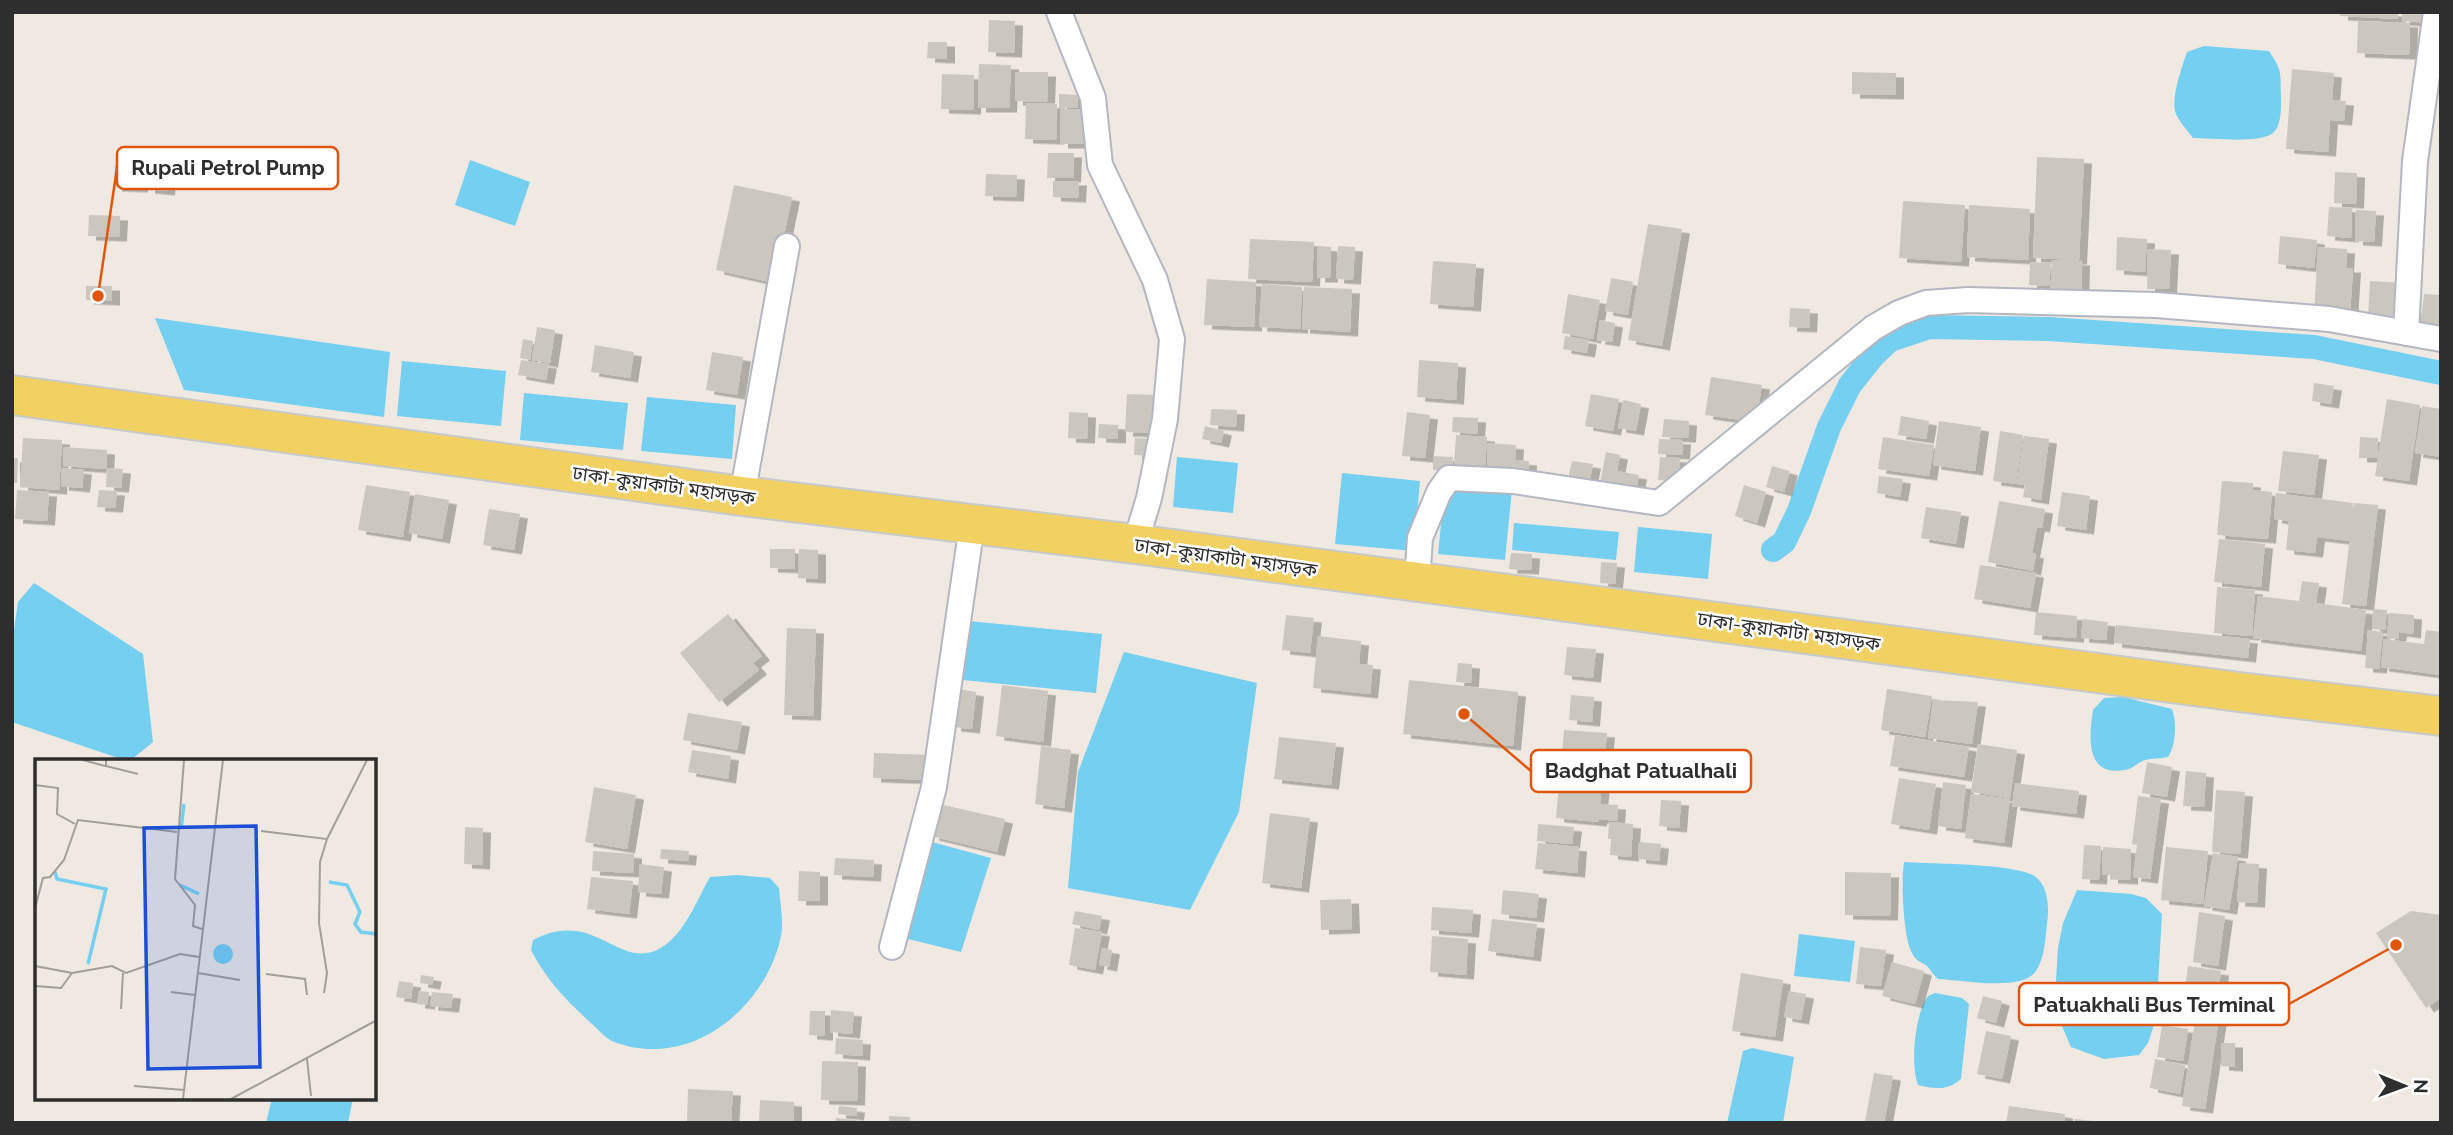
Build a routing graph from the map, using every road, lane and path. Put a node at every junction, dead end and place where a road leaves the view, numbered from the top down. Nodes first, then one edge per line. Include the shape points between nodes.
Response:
1 (1059, 12) edge
2 (2436, 12) edge
3 (787, 246) dead end
4 (2406, 332) junction
5 (2441, 339) edge
6 (12, 395) edge
7 (742, 496) junction
8 (972, 525) junction
9 (1135, 544) junction
10 (1417, 583) junction
11 (2441, 716) edge
12 (892, 947) dead end

1 - 9 street via 1093,98 1100,165 1155,280 1172,339 1166,419
2 - 4 street via 2415,162
3 - 7 street
4 - 5 street
4 - 10 street via 2329,319 2156,305 1926,303 1873,328 1659,503 1513,481 1449,478 1438,492 1420,538
6 - 7 main road, ঢাকা-কুয়াকাটা মহাসড়ক
7 - 8 main road, ঢাকা-কুয়াকাটা মহাসড়ক
8 - 9 main road, ঢাকা-কুয়াকাটা মহাসড়ক
8 - 12 street via 934,787
9 - 10 main road, ঢাকা-কুয়াকাটা মহাসড়ক
10 - 11 main road, ঢাকা-কুয়াকাটা মহাসড়ক

